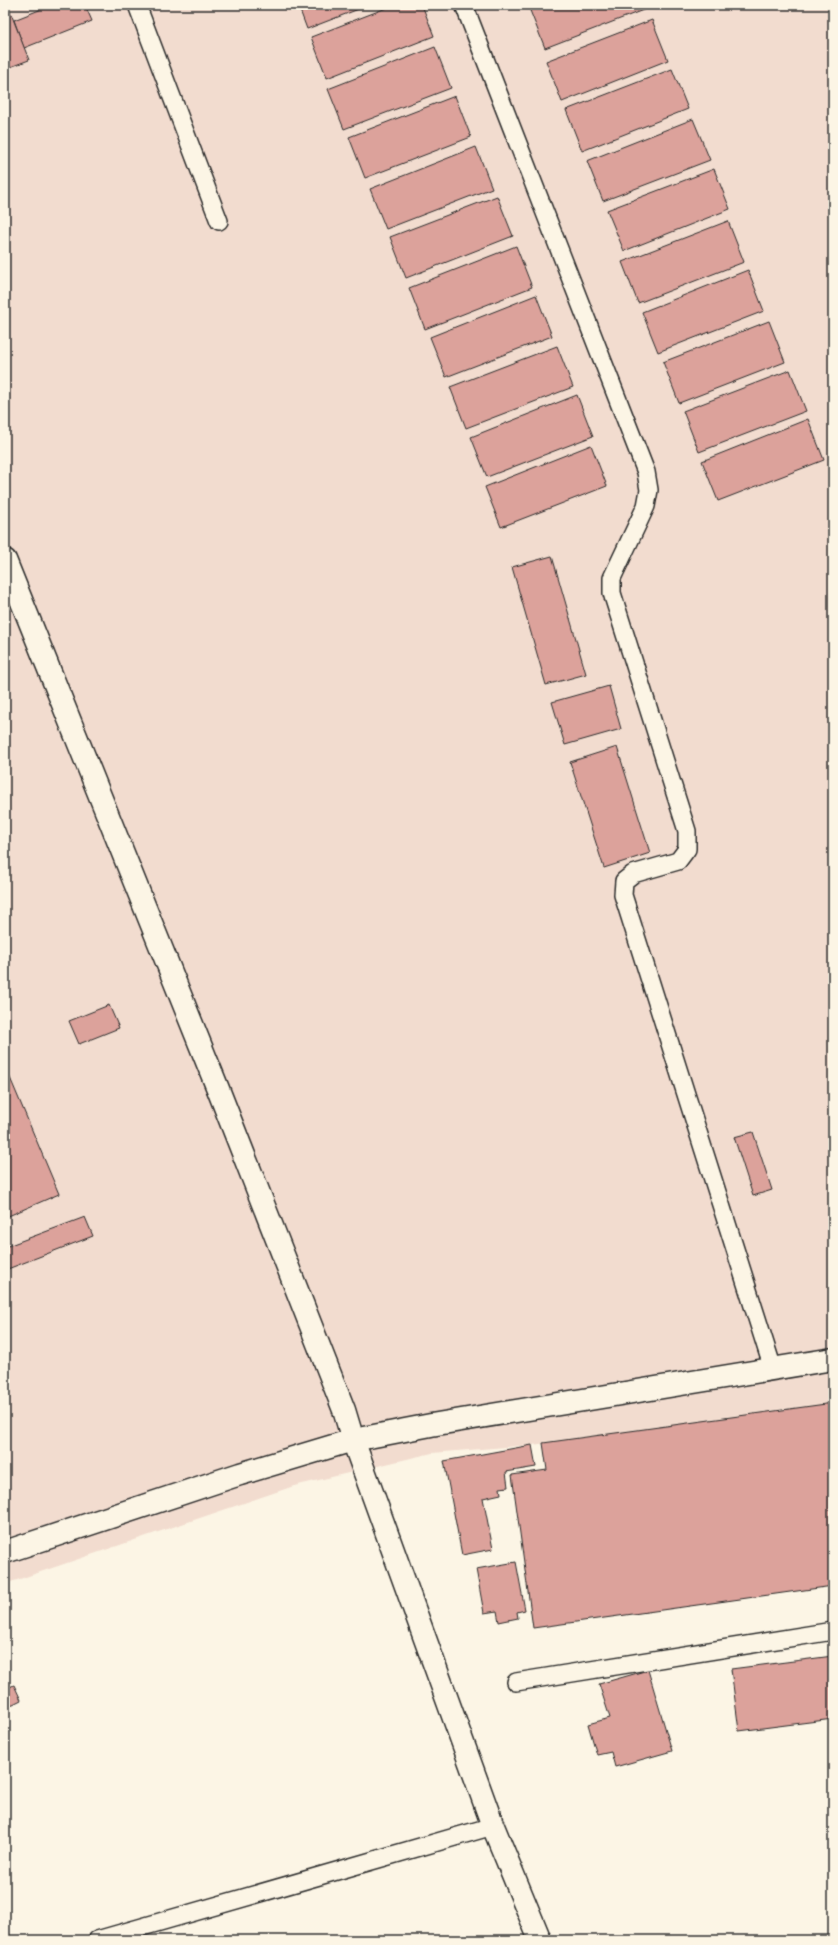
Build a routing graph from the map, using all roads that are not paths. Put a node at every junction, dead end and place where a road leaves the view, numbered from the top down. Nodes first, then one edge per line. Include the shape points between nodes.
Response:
1 (137, 5) edge
2 (464, 5) edge
3 (219, 221) dead end
4 (5, 560) edge
5 (833, 1359) edge
6 (773, 1369) junction
7 (353, 1440) junction
8 (5, 1552) edge
9 (833, 1632) edge
10 (516, 1682) dead end
11 (493, 1826) junction
12 (97, 1940) edge
13 (540, 1940) edge

1 - 3 lane
2 - 6 lane via 646,472 649,490 646,506 612,578 612,592 687,831 687,849 678,861 633,874 624,881 623,895
4 - 7 street via 221,1096 344,1410
5 - 6 street
6 - 7 street via 431,1424
7 - 8 street via 240,1474
7 - 11 street
9 - 10 lane
11 - 12 lane
11 - 13 street

